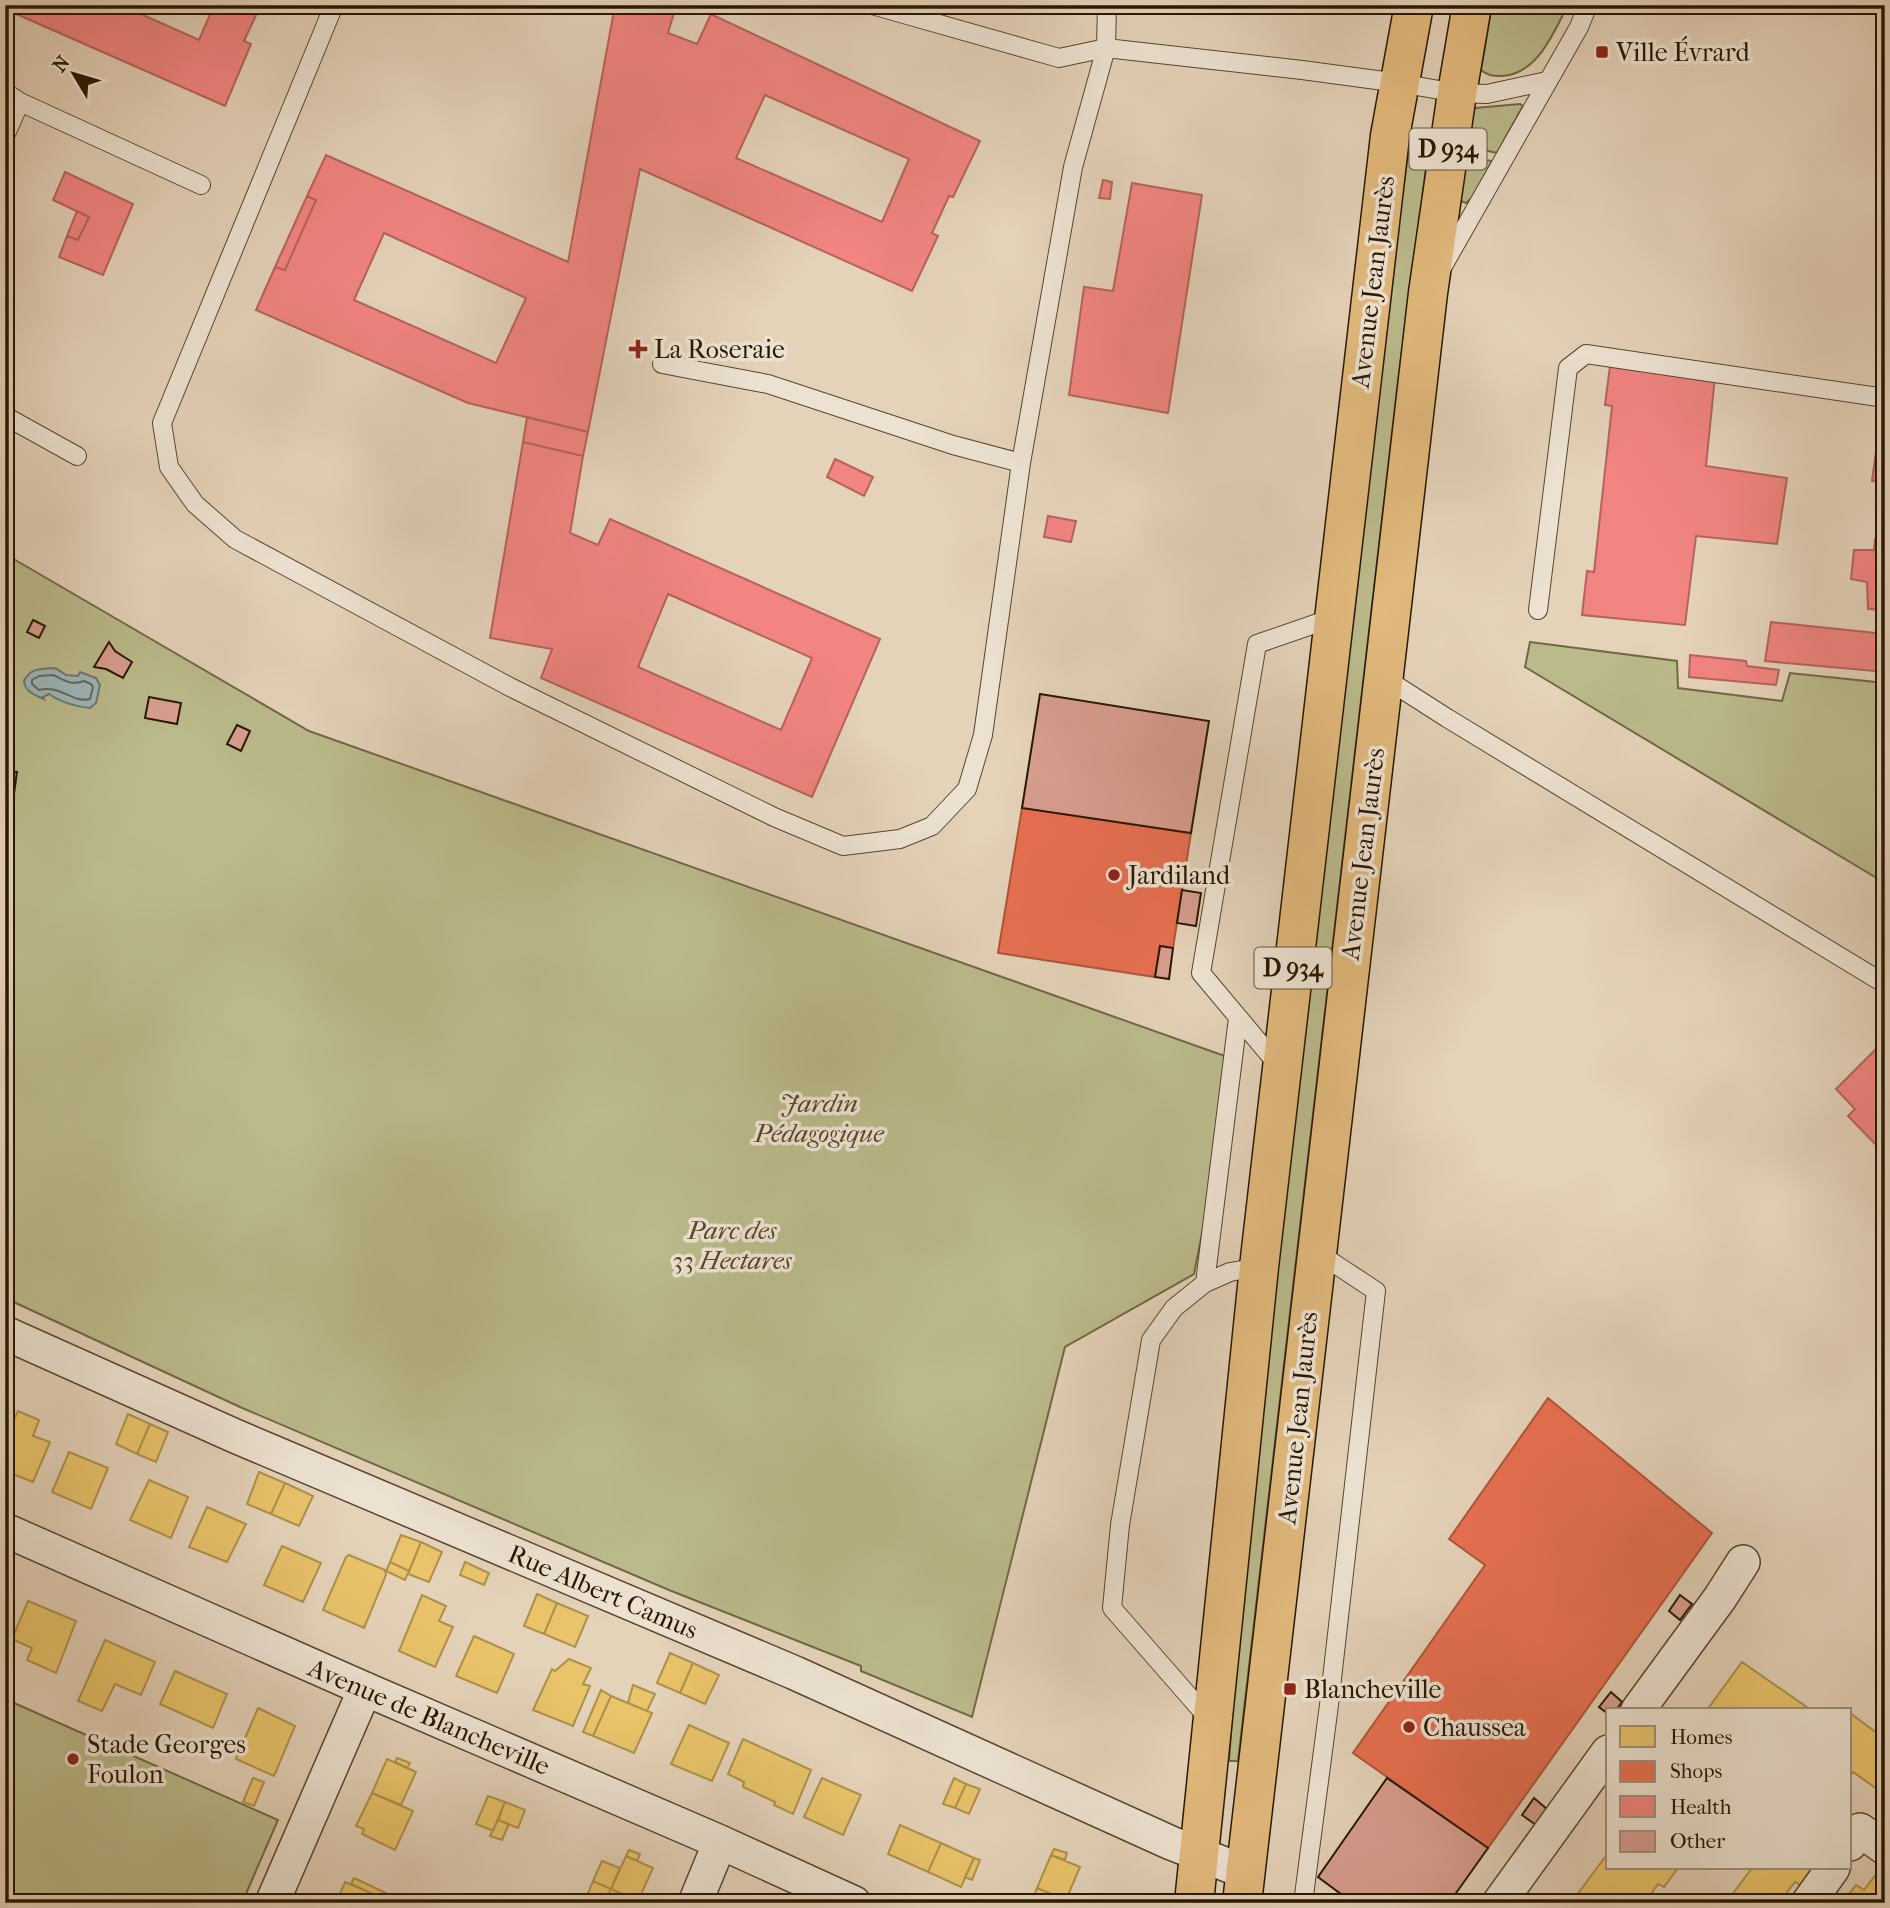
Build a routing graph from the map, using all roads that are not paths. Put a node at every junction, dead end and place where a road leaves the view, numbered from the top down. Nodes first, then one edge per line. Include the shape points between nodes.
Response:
1 (334, 5) edge
2 (872, 5) edge
3 (1107, 5) edge
4 (1414, 5) edge
5 (1472, 5) edge
6 (1588, 5) edge
7 (1107, 48) junction
8 (1547, 81) junction
9 (1399, 83) junction
10 (1457, 93) junction
11 (13, 97) edge
12 (5, 136) edge
13 (201, 185) dead end
14 (1428, 293) junction
15 (662, 365) dead end
16 (1885, 398) edge
17 (5, 416) edge
18 (77, 456) dead end
19 (1021, 463) junction
20 (1538, 610) dead end
21 (1335, 617) junction
22 (1383, 677) junction
23 (1885, 984) edge
24 (1238, 1017) junction
25 (1281, 1069) junction
26 (1316, 1255) junction
27 (1259, 1267) junction
28 (1205, 1283) junction
29 (5, 1333) edge
30 (5, 1530) edge
31 (1743, 1562) dead end
32 (365, 1689) junction
33 (1639, 1708) edge
34 (1212, 1722) junction
35 (1606, 1755) edge
36 (1852, 1841) edge
37 (720, 1842) junction
38 (1885, 1848) edge
39 (1199, 1855) junction
40 (1832, 1870) edge
41 (1244, 1887) edge
42 (272, 1903) edge
43 (695, 1903) edge
44 (854, 1903) edge
45 (1194, 1903) edge
46 (1303, 1903) edge
47 (1499, 1903) edge
48 (1808, 1903) edge

1 - 19 lane via 162,423 169,467 195,504 234,539 510,687 774,817 843,846 900,839 932,826 967,789 983,735
2 - 7 lane via 1059,58
3 - 7 lane
4 - 9 main road, Avenue Jean Jaurès / D 934
5 - 10 main road, Avenue Jean Jaurès / D 934
6 - 8 lane
7 - 9 lane
7 - 19 lane via 1073,167
8 - 10 lane via 1487,94
8 - 14 lane
9 - 10 lane
9 - 21 main road, Avenue Jean Jaurès / D 934
10 - 14 main road, Avenue Jean Jaurès / D 934
11 - 12 lane
11 - 13 lane
14 - 22 main road, Avenue Jean Jaurès / D 934
15 - 19 lane via 768,384
16 - 20 lane via 1586,354 1568,368
17 - 18 lane
21 - 24 lane via 1257,644 1201,972
21 - 25 main road, Avenue Jean Jaurès / D 934
22 - 23 lane
22 - 26 main road, Avenue Jean Jaurès / D 934
24 - 25 lane
24 - 28 lane
25 - 27 main road, Avenue Jean Jaurès / D 934
26 - 41 main road, Avenue Jean Jaurès / D 934
26 - 46 lane via 1376,1291
27 - 28 lane
27 - 34 main road, Avenue Jean Jaurès / D 934
28 - 34 lane via 1174,1308 1151,1340 1120,1525 1112,1608
29 - 39 street, Rue Albert Camus via 235,1436 795,1673
30 - 32 street, Avenue de Blancheville
31 - 33 street
32 - 37 street, Avenue de Blancheville
32 - 42 street
34 - 39 main road, Avenue Jean Jaurès / D 934
35 - 47 street
36 - 38 street via 1860,1830
37 - 43 street
37 - 44 street, Avenue de Blancheville
39 - 41 street, Rue Albert Camus
39 - 45 main road, D 934
40 - 48 street

